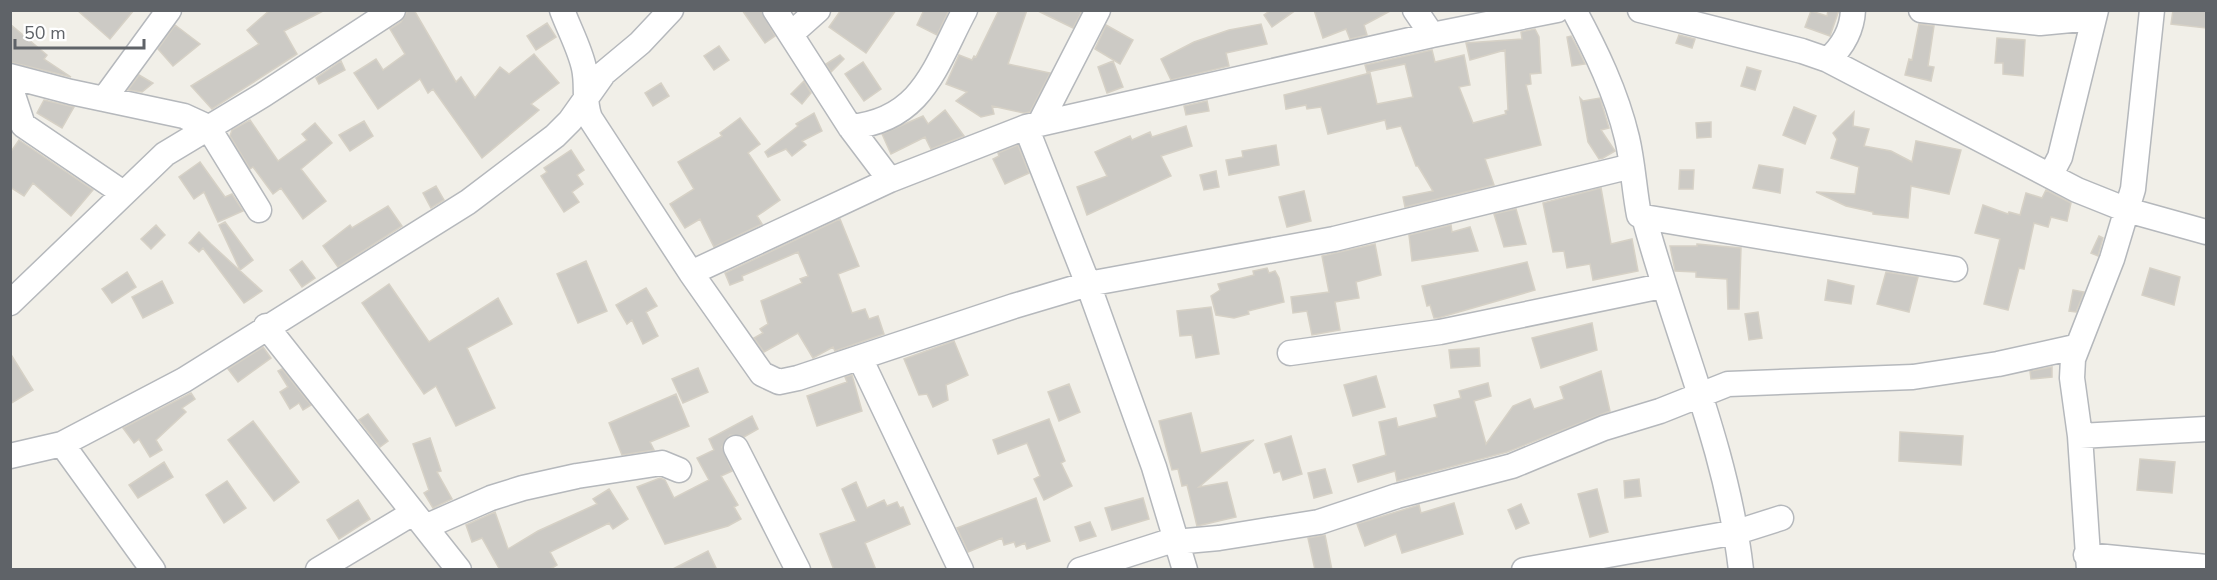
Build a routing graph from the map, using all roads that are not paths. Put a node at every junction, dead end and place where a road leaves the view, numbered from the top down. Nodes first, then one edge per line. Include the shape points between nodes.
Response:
1 (169, 10) edge
2 (393, 10) edge
3 (562, 10) edge
4 (672, 10) edge
5 (775, 10) edge
6 (818, 10) edge
7 (965, 10) edge
8 (1098, 10) edge
9 (1415, 10) edge
10 (1557, 10) edge
11 (1574, 10) edge
12 (1640, 10) edge
13 (1853, 10) edge
14 (1921, 10) edge
15 (2152, 10) edge
16 (2094, 14) edge
17 (791, 34) junction
18 (1432, 35) junction
19 (1828, 60) junction
20 (10, 76) edge
21 (10, 86) edge
22 (104, 99) junction
23 (584, 101) junction
24 (1033, 125) junction
25 (208, 127) junction
26 (850, 127) junction
27 (1632, 166) junction
28 (2050, 176) junction
29 (890, 180) junction
30 (123, 193) junction
31 (259, 210) dead end
32 (2127, 210) junction
33 (1644, 217) junction
34 (2206, 232) edge
35 (1955, 269) dead end
36 (691, 273) junction
37 (1088, 284) junction
38 (1662, 286) junction
39 (10, 303) edge
40 (266, 326) junction
41 (2075, 347) junction
42 (1290, 353) dead end
43 (860, 358) junction
44 (1701, 393) junction
45 (2206, 429) edge
46 (2080, 436) junction
47 (62, 444) junction
48 (736, 448) dead end
49 (10, 456) edge
50 (679, 470) dead end
51 (1781, 518) dead end
52 (419, 520) junction
53 (1737, 532) junction
54 (1178, 541) junction
55 (2088, 562) edge
56 (2206, 567) edge
57 (153, 570) edge
58 (318, 570) edge
59 (459, 570) edge
60 (798, 570) edge
61 (961, 570) edge
62 (1080, 570) edge
63 (1185, 570) edge
64 (1524, 570) edge
65 (1741, 570) edge

1 - 22 street
2 - 25 street
3 - 23 street via 584,64
4 - 23 street via 604,73
5 - 17 street
6 - 17 street
7 - 26 street via 916,99 889,115
8 - 24 street
9 - 18 street
10 - 18 street
11 - 27 street via 1606,72 1628,139
12 - 19 street
13 - 19 street via 1850,31
14 - 16 street via 2040,23
15 - 32 street via 2140,133
16 - 28 street via 2060,157
17 - 26 street
18 - 24 street
19 - 28 street
20 - 22 street
21 - 30 street via 23,124
22 - 25 street via 184,116
23 - 36 street via 590,118
23 - 40 street via 555,136 468,202
24 - 29 street
24 - 37 street
25 - 30 street via 165,153
25 - 31 street
26 - 29 street
27 - 33 street via 1639,215
27 - 37 street via 1334,239
28 - 32 street
29 - 36 street
30 - 39 street
32 - 34 street
32 - 41 street via 2102,287
33 - 35 street
33 - 38 street
36 - 43 street via 766,377 779,382
37 - 43 street
37 - 54 street
38 - 42 street via 1440,332
38 - 44 street
40 - 47 street via 184,380
40 - 52 street
41 - 44 street via 1913,377 1728,384
41 - 46 street via 2072,378
43 - 61 street
44 - 53 street
44 - 54 street via 1512,466 1397,496 1319,522
45 - 46 street
46 - 55 street
47 - 49 street
47 - 57 street
48 - 60 street
50 - 52 street via 662,463 549,482
51 - 53 street
52 - 58 street
52 - 59 street
53 - 64 street
53 - 65 street
54 - 62 street
54 - 63 street
55 - 56 street

